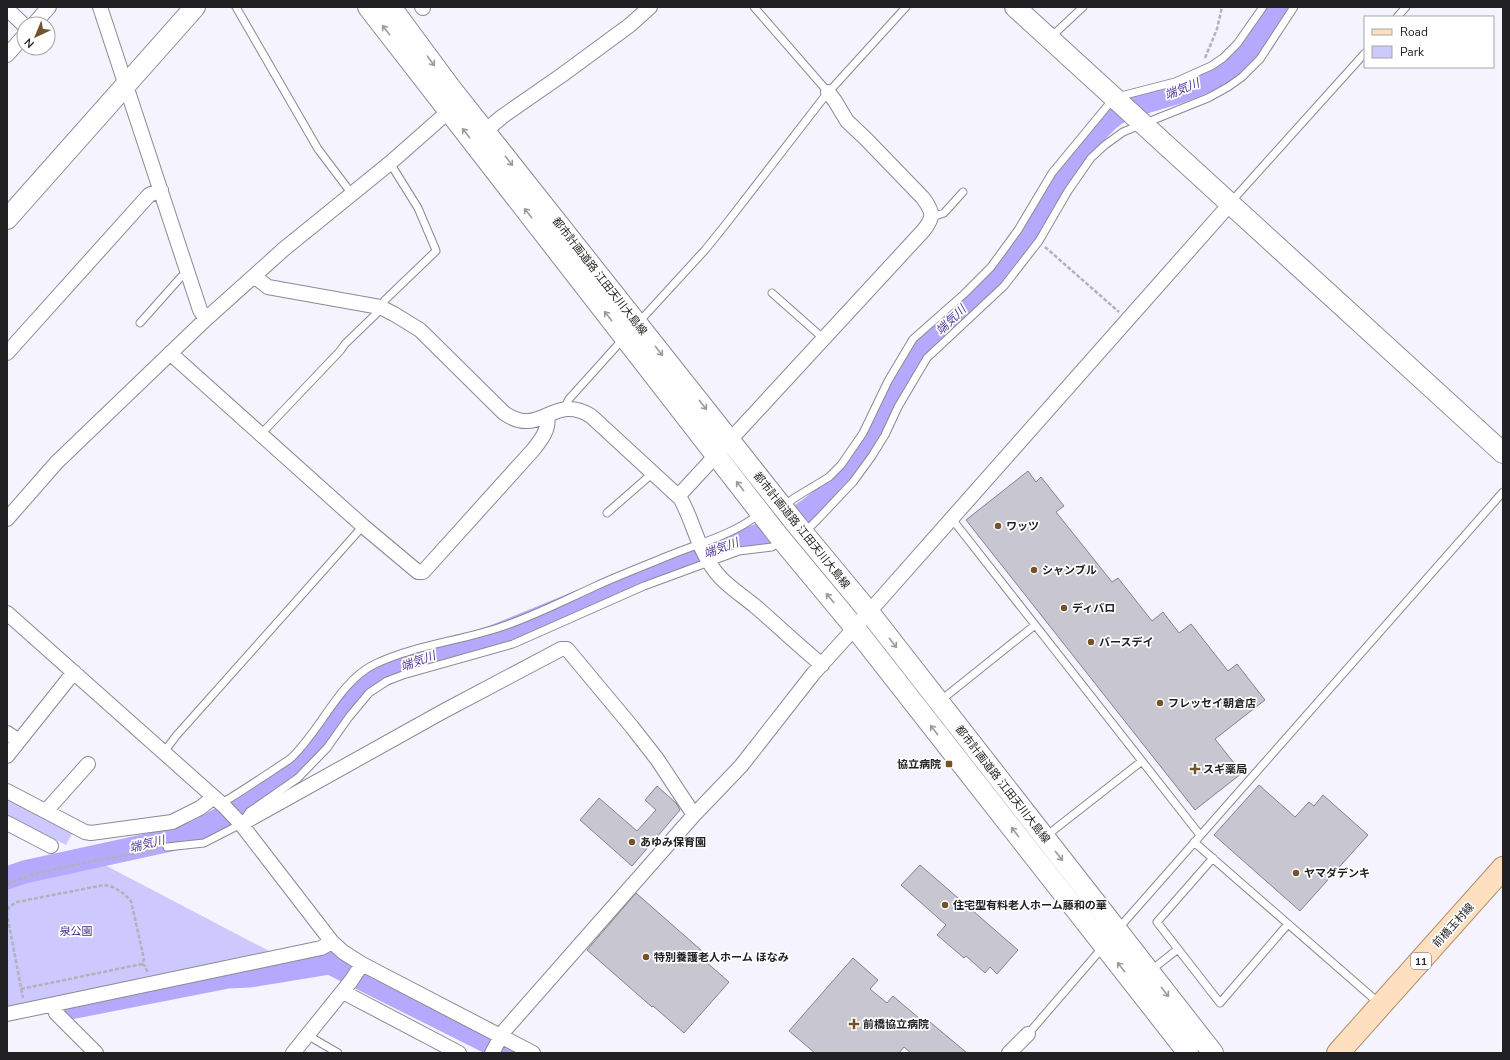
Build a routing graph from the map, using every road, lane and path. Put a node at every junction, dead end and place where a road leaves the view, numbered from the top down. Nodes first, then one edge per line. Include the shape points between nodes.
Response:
1 (50, 7) edge
2 (100, 7) edge
3 (195, 7) edge
4 (236, 7) edge
5 (368, 7) edge
6 (391, 7) edge
7 (650, 7) edge
8 (754, 7) edge
9 (906, 7) edge
10 (1015, 7) edge
11 (1083, 7) edge
12 (1222, 7) edge
13 (1263, 7) edge
14 (1294, 7) edge
15 (1406, 7) edge
16 (7, 9) edge
17 (42, 16) edge
18 (1399, 16) edge
19 (16, 17) edge
20 (1050, 39) junction
21 (16, 45) edge
22 (1364, 54) edge
23 (7, 55) edge
24 (1198, 73) junction
25 (126, 85) junction
26 (828, 92) junction
27 (1117, 100) junction
28 (448, 111) junction
29 (1141, 122) junction
30 (485, 130) junction
31 (390, 163) junction
32 (161, 190) junction
33 (963, 192) dead end
34 (352, 194) junction
35 (1230, 204) junction
36 (932, 217) junction
37 (7, 219) edge
38 (1038, 241) junction
39 (188, 274) junction
40 (254, 276) junction
41 (772, 293) dead end
42 (380, 307) junction
43 (206, 319) junction
44 (1128, 320) junction
45 (140, 323) dead end
46 (631, 331) junction
47 (824, 339) junction
48 (7, 353) edge
49 (170, 353) junction
50 (567, 408) junction
51 (547, 416) junction
52 (261, 434) junction
53 (730, 440) junction
54 (1503, 453) edge
55 (716, 455) junction
56 (654, 472) junction
57 (1503, 492) edge
58 (678, 495) junction
59 (783, 507) junction
60 (607, 513) dead end
61 (762, 515) junction
62 (7, 519) edge
63 (952, 519) junction
64 (364, 526) junction
65 (800, 528) junction
66 (780, 537) junction
67 (700, 544) junction
68 (708, 562) junction
69 (870, 612) junction
70 (7, 613) edge
71 (1035, 625) junction
72 (855, 628) junction
73 (822, 665) junction
74 (74, 672) junction
75 (938, 701) junction
76 (7, 733) edge
77 (19, 741) junction
78 (164, 752) junction
79 (7, 756) edge
80 (1142, 761) junction
81 (88, 764) dead end
82 (7, 791) edge
83 (220, 802) junction
84 (46, 811) junction
85 (694, 815) junction
86 (242, 821) junction
87 (7, 823) edge
88 (1200, 835) junction
89 (1045, 838) junction
90 (1194, 842) junction
91 (51, 846) dead end
92 (167, 847) joint
93 (1213, 858) junction
94 (1503, 868) edge
95 (7, 884) edge
96 (1288, 924) junction
97 (1110, 938) junction
98 (332, 942) junction
99 (1178, 949) junction
100 (1149, 972) junction
101 (354, 978) junction
102 (21, 989) junction
103 (54, 1004) junction
104 (1381, 1005) junction
105 (25, 1010) junction
106 (7, 1014) edge
107 (1028, 1034) joint
108 (307, 1035) junction
109 (496, 1045) edge
110 (96, 1053) edge
111 (293, 1053) edge
112 (338, 1053) edge
113 (459, 1053) edge
114 (533, 1053) edge
115 (1009, 1053) edge
116 (1188, 1053) edge
117 (1213, 1053) edge
118 (1338, 1053) edge

1 - 17 street
2 - 25 street
3 - 25 street
4 - 34 lane via 318,149
28 -> 5 street, 都市計画道路 江田天川大島線
6 -> 30 street, 都市計画道路 江田天川大島線
7 - 30 street
8 - 26 lane
9 - 26 lane
10 - 20 street
11 - 20 lane
12 - 24 path via 1217,29 1209,50 1197,69
13 - 24 lane via 1243,38 1230,52
14 - 29 lane via 1260,59 1242,77 1188,107
15 - 18 lane
16 - 19 street
20 - 27 street
21 - 23 street
22 - 35 lane
24 - 27 lane
25 - 32 street
25 - 37 street
26 - 36 street via 847,121 923,198 930,207
26 - 46 lane via 705,250
27 - 29 street
27 - 59 lane via 1108,104 1056,167 1018,230 991,267 913,338 863,433 841,465 829,477
28 - 31 street
46 -> 28 street, 都市計画道路 江田天川大島線
29 - 35 street
29 - 38 lane via 1117,136 1091,158
30 -> 46 street, 都市計画道路 江田天川大島線
31 - 34 street
31 - 42 lane via 418,208 436,251
32 - 39 street
32 - 48 street via 149,196
33 - 36 lane via 944,213
34 - 40 street
35 - 44 street
35 - 54 street
36 - 47 street via 923,231
38 - 44 path
38 - 65 lane via 1004,286 927,358 885,435 853,482 820,517
39 - 43 street via 200,310
39 - 45 lane via 181,277
40 - 42 street via 268,287
40 - 43 street
41 - 47 lane
42 - 51 street via 420,330 512,419 530,422
42 - 52 lane
43 - 49 street
44 - 63 street
46 - 50 lane via 569,399
46 -> 53 street, 都市計画道路 江田天川大島線
46 - 55 street, 都市計画道路 江田天川大島線
47 - 53 street
49 - 52 street
49 - 62 street via 57,462
50 - 51 street
50 - 56 street via 591,416
51 - 64 street via 549,422 546,431 534,450 423,572 418,572
52 - 64 street
53 - 55 street
53 - 59 street, 都市計画道路 江田天川大島線
55 - 58 street
61 -> 55 street, 都市計画道路 江田天川大島線
56 - 58 street
56 - 60 lane
57 - 88 lane
58 - 67 street via 687,510
59 - 65 street, 都市計画道路 江田天川大島線
61 - 66 street, 都市計画道路 江田天川大島線
61 - 67 lane
63 - 69 street
63 - 71 lane
64 - 78 lane
65 - 69 street, 都市計画道路 江田天川大島線
66 - 68 lane via 772,548 739,551
72 -> 66 street, 都市計画道路 江田天川大島線
67 - 68 street
67 - 83 lane via 522,619 410,651 374,665 342,693 305,743 289,759 242,792
68 - 73 street via 730,588
68 - 86 lane via 644,586 520,641 403,674 376,687 365,697 327,748 298,778 247,814
69 - 72 street
69 -> 75 street, 都市計画道路 江田天川大島線
70 - 74 street
71 - 75 lane
71 - 80 lane
72 - 73 street
97 -> 72 street, 都市計画道路 江田天川大島線
73 - 85 street via 741,766
74 - 77 street
74 - 78 street
75 - 89 street, 都市計画道路 江田天川大島線
76 - 77 street
77 - 79 street
78 - 83 street
80 - 88 lane
80 - 89 lane
81 - 84 street
82 - 84 street
83 - 84 street via 200,808 172,822 91,833
83 - 86 street
85 - 86 street via 636,732 567,649 561,648
85 - 109 street via 504,1031
86 - 92 lane via 204,843
86 - 98 street
87 - 91 street
88 - 90 lane
89 -> 97 street, 都市計画道路 江田天川大島線
90 - 93 lane
90 - 97 lane
92 - 95 path via 34,874
93 - 96 lane
93 - 99 lane via 1157,922
94 - 104 main road, 前橋玉村線 / 11
96 - 99 lane via 1220,1003
96 - 104 lane
97 - 100 street, 都市計画道路 江田天川大島線
97 - 107 lane
116 -> 97 street, 都市計画道路 江田天川大島線
98 - 101 street via 343,952
98 - 103 street via 321,948
99 - 100 lane
100 -> 117 street, 都市計画道路 江田天川大島線
101 - 108 street
101 - 109 street
101 - 113 street
102 - 102 path via 7,914 9,907 17,902 104,885 113,887 131,901 144,959 142,964
102 - 105 path
103 - 105 street
103 - 110 street via 56,1013
104 - 118 main road, 前橋玉村線 / 11
105 - 106 street
107 - 115 street
108 - 111 street
108 - 112 lane
109 - 114 street

